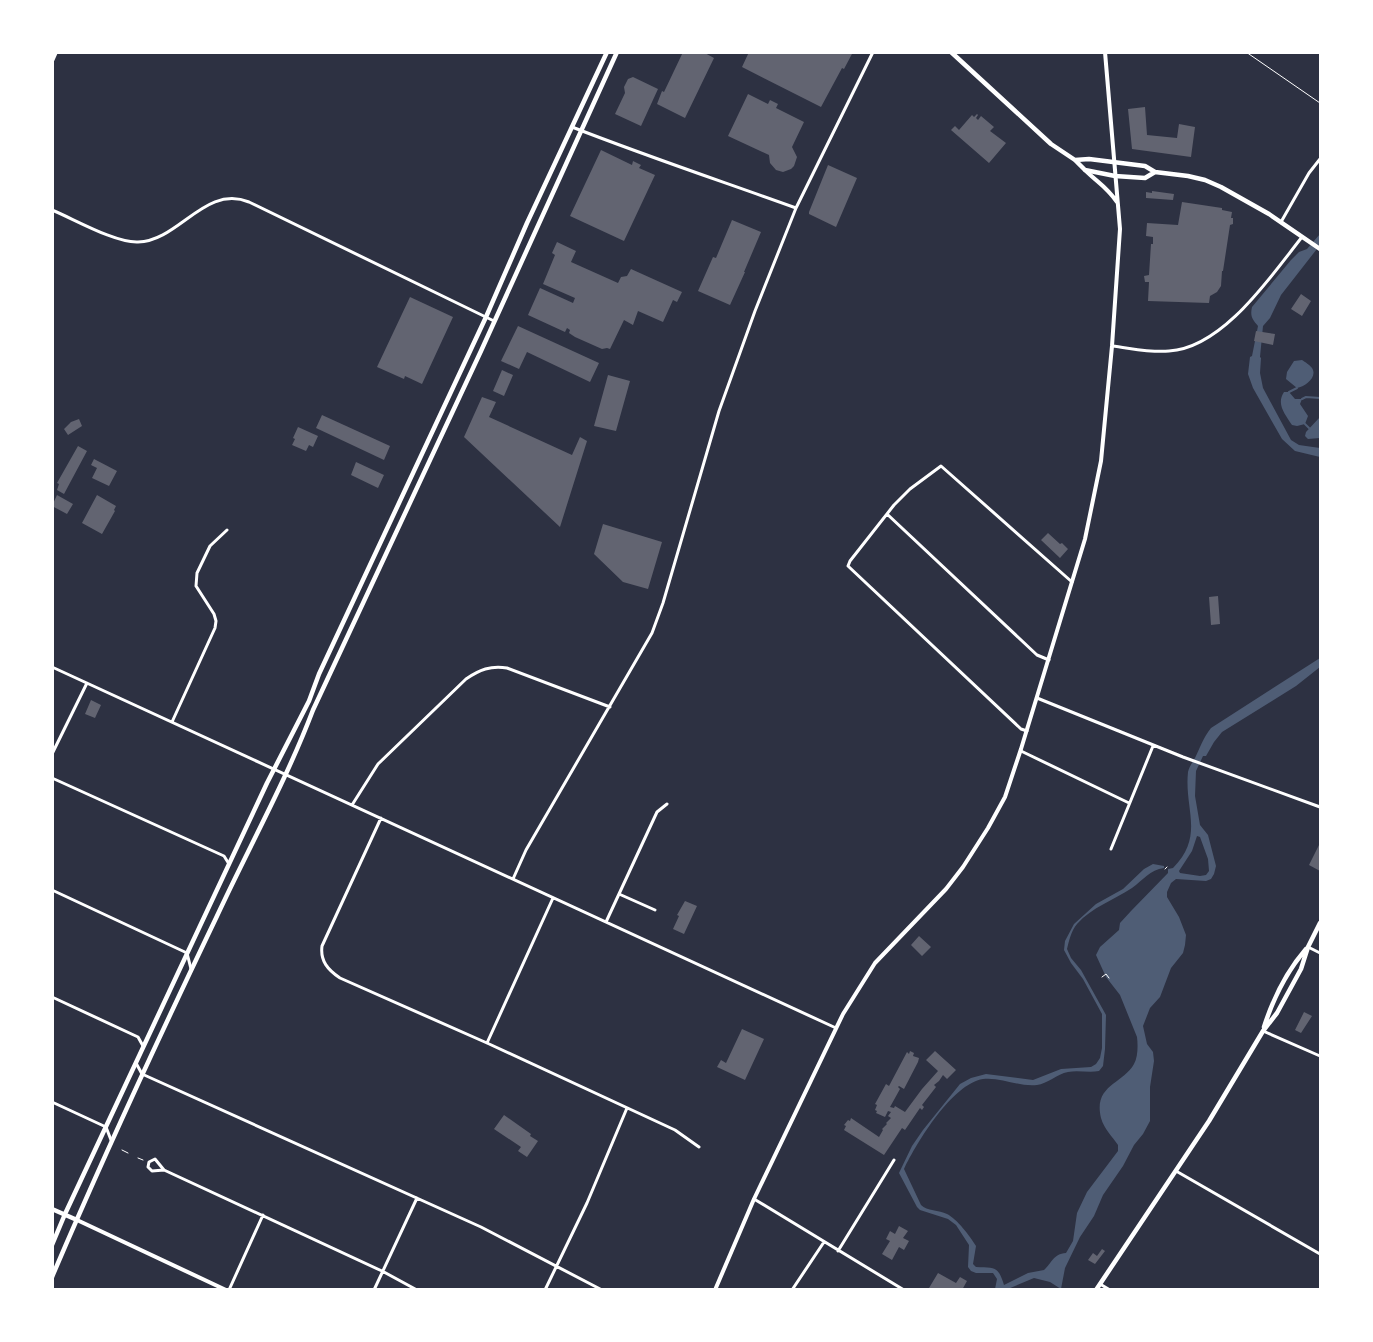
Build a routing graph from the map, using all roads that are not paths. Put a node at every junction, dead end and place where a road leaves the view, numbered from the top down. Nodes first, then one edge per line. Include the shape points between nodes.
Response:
1 (56, 52) edge
2 (607, 52) edge
3 (617, 52) edge
4 (873, 52) edge
5 (951, 52) edge
6 (1105, 52) edge
7 (52, 61) edge
8 (572, 128) junction
9 (581, 131) junction
10 (1320, 159) edge
11 (1075, 160) junction
12 (1114, 163) junction
13 (1085, 170) junction
14 (1155, 172) junction
15 (1115, 176) junction
16 (1118, 204) junction
17 (796, 208) junction
18 (52, 210) edge
19 (1281, 222) junction
20 (1303, 236) junction
21 (1320, 249) edge
22 (486, 317) junction
23 (494, 321) junction
24 (1112, 346) junction
25 (887, 514) junction
26 (227, 530) dead end
27 (1072, 582) junction
28 (1049, 660) junction
29 (52, 667) edge
30 (87, 683) junction
31 (1037, 698) junction
32 (610, 707) junction
33 (172, 722) junction
34 (1027, 731) junction
35 (1153, 746) junction
36 (1020, 751) junction
37 (52, 754) edge
38 (274, 769) junction
39 (287, 775) junction
40 (52, 778) edge
41 (1129, 803) junction
42 (667, 804) dead end
43 (352, 805) junction
44 (1320, 806) edge
45 (381, 818) junction
46 (1111, 849) dead end
47 (229, 864) junction
48 (513, 879) junction
49 (52, 890) edge
50 (619, 894) junction
51 (553, 898) junction
52 (655, 910) dead end
53 (606, 922) junction
54 (1320, 923) edge
55 (1308, 948) junction
56 (188, 953) junction
57 (1320, 953) edge
58 (191, 969) junction
59 (52, 997) edge
60 (836, 1028) junction
61 (1263, 1031) junction
62 (487, 1043) junction
63 (144, 1046) junction
64 (1320, 1056) edge
65 (136, 1063) junction
66 (142, 1074) junction
67 (52, 1102) edge
68 (627, 1108) junction
69 (106, 1127) junction
70 (111, 1140) junction
71 (699, 1147) dead end
72 (894, 1160) dead end
73 (164, 1170) junction
74 (1176, 1171) junction
75 (417, 1198) junction
76 (754, 1199) junction
77 (52, 1208) edge
78 (64, 1214) junction
79 (263, 1216) junction
80 (77, 1220) junction
81 (824, 1242) junction
82 (52, 1245) edge
83 (838, 1251) junction
84 (1320, 1254) edge
85 (558, 1266) junction
86 (382, 1271) junction
87 (52, 1277) edge
88 (1100, 1284) junction
89 (228, 1290) edge
90 (374, 1290) edge
91 (417, 1290) edge
92 (545, 1290) edge
93 (602, 1290) edge
94 (715, 1290) edge
95 (792, 1290) edge
96 (904, 1290) edge
97 (1096, 1290) edge
98 (1110, 1290) edge

1 - 7 street
2 - 8 main road
3 - 9 main road
4 - 17 street
5 - 11 main road via 1051,144
6 - 12 street
8 - 9 street
8 - 22 main road
9 - 17 street
9 - 23 main road
10 - 19 street
11 - 12 main road
11 - 13 main road
12 - 14 main road via 1145,166
12 - 15 street
13 - 15 main road
13 - 16 street via 1109,190
14 - 15 main road via 1145,178
14 - 19 main road via 1213,183
15 - 16 street
16 - 24 street via 1119,259
17 - 32 street via 758,301 719,411 659,616
18 - 22 street via 122,240 136,242 158,237 214,202 238,198
19 - 20 main road
20 - 21 main road
20 - 24 street via 1237,315 1206,339 1170,351
22 - 23 street
22 - 38 main road via 319,674 309,702
23 - 39 main road via 313,710
24 - 27 street via 1101,461 1085,539
25 - 27 street via 910,489 941,466
25 - 28 street via 1037,655
25 - 34 street via 848,566 1021,729
26 - 33 street via 210,546 197,572 196,586 214,614 215,628
27 - 28 street
28 - 31 street
29 - 30 street
30 - 33 street
30 - 37 street
31 - 34 street
31 - 35 street
32 - 43 street via 507,668 489,668 475,673 378,764
32 - 48 street via 526,850
33 - 38 street
34 - 36 street
35 - 41 street
35 - 44 street
36 - 41 street
36 - 60 street via 1005,797 963,867 875,963
38 - 39 street
38 - 47 main road
39 - 43 street
39 - 58 main road
40 - 47 street via 224,856
41 - 46 street
42 - 50 street via 657,812
43 - 45 street
45 - 48 street
45 - 62 street via 324,941 325,964 340,978
47 - 56 main road
48 - 51 street
49 - 56 street
50 - 52 street
50 - 53 street
51 - 53 street
51 - 62 street
53 - 60 street
54 - 55 main road
55 - 57 street
55 - 61 main road via 1301,970
55 - 61 main road via 1293,965 1269,1011
56 - 58 street
56 - 63 main road
58 - 66 main road
59 - 63 street via 138,1037
60 - 76 street
61 - 64 street
61 - 74 main road
62 - 68 street
63 - 65 main road
65 - 66 street
65 - 69 main road
66 - 70 main road
66 - 75 street
67 - 69 street
68 - 71 street via 676,1130
68 - 85 street
69 - 70 street
69 - 78 main road
70 - 80 main road
72 - 83 street
73 - 73 street via 155,1159 149,1162 152,1171
73 - 79 street
74 - 84 street
74 - 88 main road
75 - 85 street
75 - 86 street
76 - 81 street
76 - 94 street
77 - 78 main road
78 - 80 main road
78 - 82 main road
79 - 86 street
79 - 89 street
80 - 87 main road
80 - 89 street
81 - 83 street
81 - 95 street
83 - 96 street
85 - 92 street
85 - 93 street
86 - 90 street
86 - 91 street
88 - 97 main road
88 - 98 street

